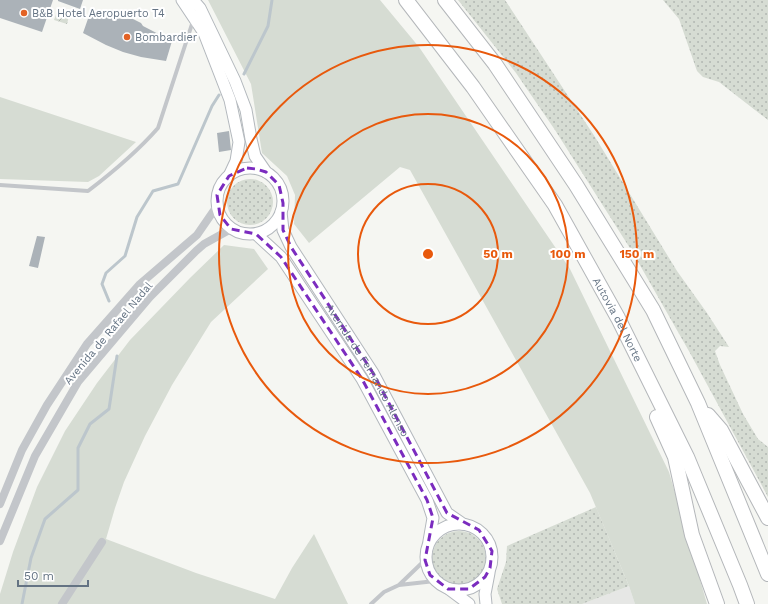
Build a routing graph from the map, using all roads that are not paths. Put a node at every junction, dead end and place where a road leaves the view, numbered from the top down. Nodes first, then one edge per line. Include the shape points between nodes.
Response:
1 (182, 0) edge
2 (193, 0) edge
3 (406, 0) edge
4 (444, 0) edge
5 (194, 16) junction
6 (266, 172) junction
7 (229, 176) junction
8 (0, 185) edge
9 (217, 206) junction
10 (282, 212) junction
11 (231, 229) junction
12 (256, 234) junction
13 (618, 318) junction
14 (698, 403) junction
15 (0, 504) edge
16 (768, 518) edge
17 (463, 524) junction
18 (0, 541) edge
19 (429, 541) junction
20 (102, 542) dead end
21 (425, 560) junction
22 (490, 568) junction
23 (768, 574) edge
24 (435, 581) junction
25 (399, 585) junction
26 (448, 589) junction
27 (62, 604) edge
28 (371, 604) edge
29 (469, 604) edge
30 (486, 604) edge
31 (717, 604) edge
32 (747, 604) edge

1 - 5 street
2 - 6 street via 200,8 235,81 246,110 255,156
3 - 13 highway, Autovía del Norte via 473,87 555,205
4 - 14 highway via 495,64 576,185 653,310
5 - 7 street via 204,33 230,100 239,142 236,161
5 - 8 lane via 158,128 110,175 88,191
6 - 7 street via 246,168
6 - 10 street via 273,177 280,189
7 - 9 street via 221,184
9 - 11 street via 222,219
9 - 15 street, Avenida de Rafael Nadal via 197,235 140,284 87,344 46,405 22,450
10 - 12 street via 274,224
10 - 17 street, Avenida de Fernando Alonso via 283,230 291,247 374,373 446,513
11 - 12 street via 247,235
11 - 18 street, Avenida de Rafael Nadal via 204,244 150,297 78,382 35,456
12 - 19 street, Avenida de Fernando Alonso via 281,257 362,379 427,500 433,518
13 - 31 highway via 636,372 676,457 692,535
13 - 32 highway, Autovía del Norte via 687,457
14 - 16 highway via 721,430
14 - 23 highway
17 - 19 street via 444,527
17 - 22 street via 471,526 485,536 492,551
19 - 21 street
20 - 27 street
21 - 24 street
21 - 25 lane
22 - 26 street via 486,578 469,589
22 - 30 street via 485,594
24 - 25 lane
24 - 26 street
25 - 28 lane via 384,592
26 - 29 street

